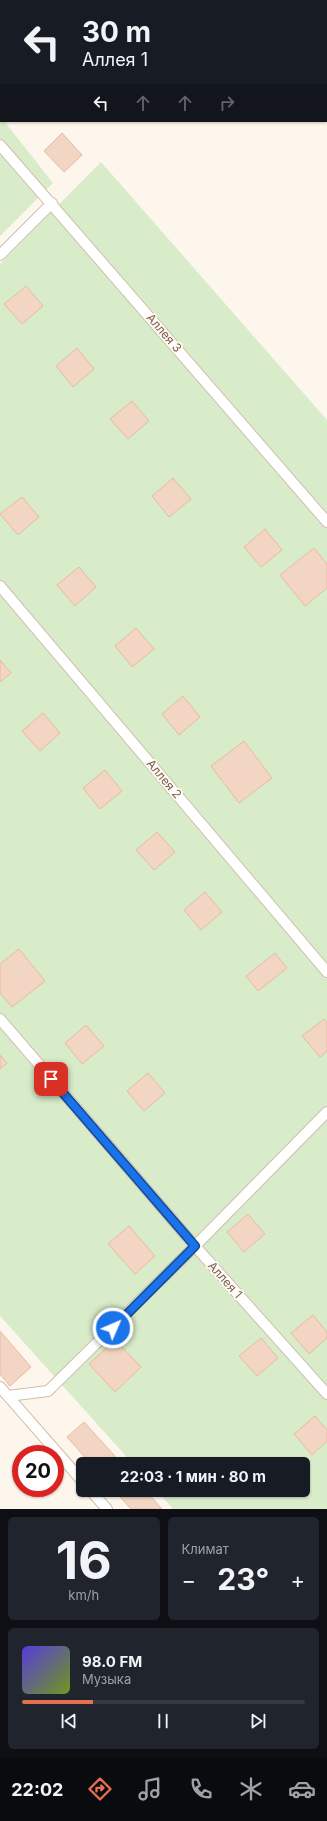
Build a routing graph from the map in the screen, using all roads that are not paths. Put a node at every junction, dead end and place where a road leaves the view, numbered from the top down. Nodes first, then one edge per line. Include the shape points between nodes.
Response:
1 (0, 145) edge
2 (52, 203) junction
3 (0, 255) edge
4 (327, 522) edge
5 (0, 586) edge
6 (327, 972) edge
7 (0, 1019) edge
8 (327, 1112) edge
9 (195, 1246) junction
10 (0, 1387) edge
11 (327, 1394) edge
12 (8, 1396) junction
13 (76, 1474) edge
14 (96, 1497) edge
15 (107, 1509) edge

1 - 2 lane, Аллея 3
2 - 3 lane
2 - 4 lane, Аллея 3
5 - 6 lane, Аллея 2
7 - 9 lane, Аллея 1
8 - 9 lane
9 - 11 lane, Аллея 1
9 - 12 lane via 48,1391
10 - 12 lane
12 - 13 lane
14 - 15 lane

